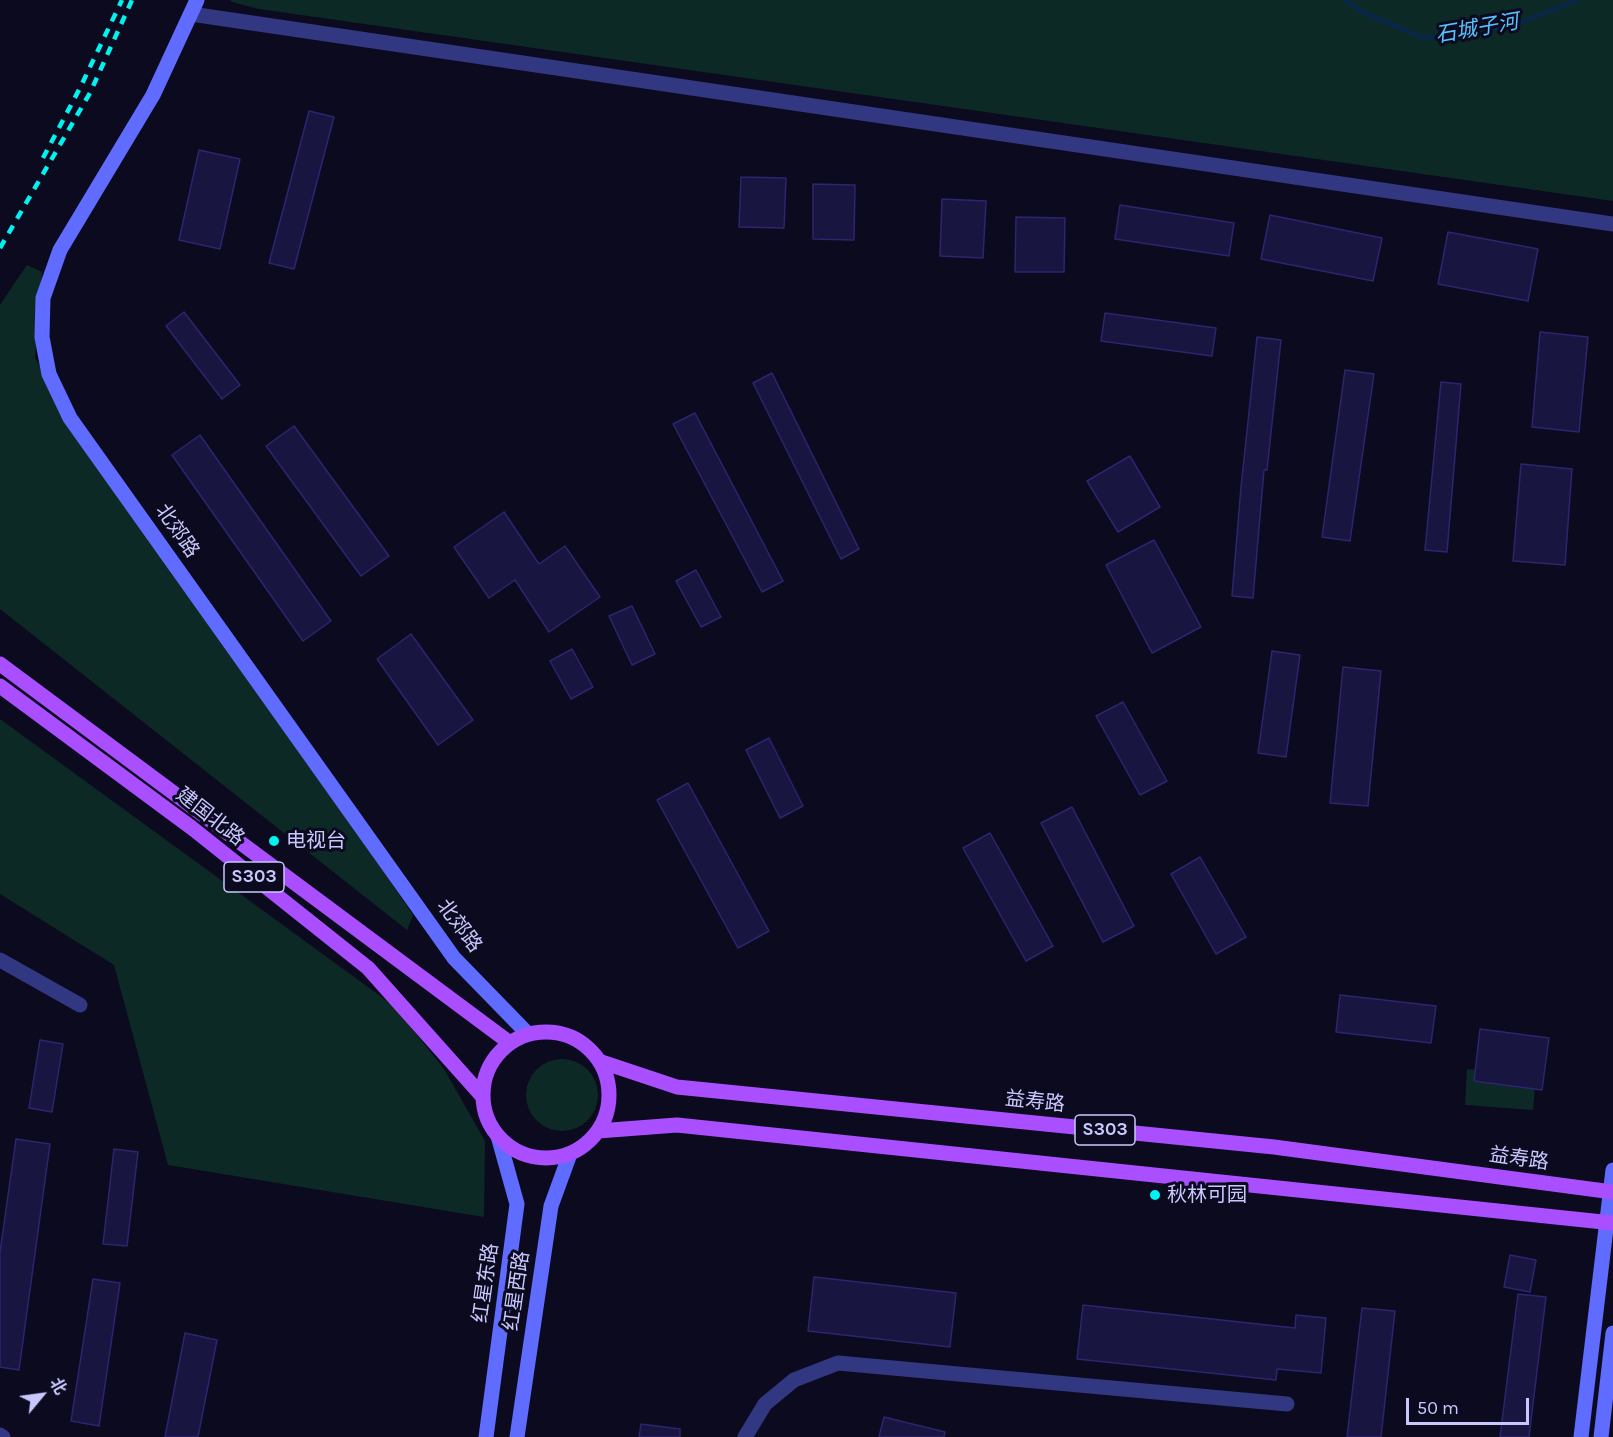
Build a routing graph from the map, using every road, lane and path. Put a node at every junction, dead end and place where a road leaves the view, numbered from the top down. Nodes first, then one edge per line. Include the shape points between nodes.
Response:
1 (194, 7) edge
2 (1613, 224) edge
3 (0, 664) edge
4 (0, 686) edge
5 (0, 960) edge
6 (80, 1005) dead end
7 (528, 1034) junction
8 (510, 1043) junction
9 (599, 1061) junction
10 (483, 1096) junction
11 (598, 1131) junction
12 (498, 1136) junction
13 (570, 1154) junction
14 (1613, 1170) edge
15 (1612, 1192) edge
16 (1610, 1222) edge
17 (1613, 1333) edge
18 (1287, 1404) dead end
19 (486, 1437) edge
20 (517, 1437) edge
21 (745, 1437) edge
22 (1581, 1437) edge
23 (1601, 1437) edge

1 - 2 street
1 - 7 street, 北郊路 via 153,95 60,250 43,298 42,337 49,374 77,427 454,958
3 - 8 main road, 建国北路
4 - 10 main road, 建国北路 / S303 via 192,828 368,968
5 - 6 street
7 - 8 main road
7 - 9 main road via 568,1036 586,1046
8 - 10 main road via 495,1058 486,1076
9 - 11 main road via 607,1078 609,1096
9 - 15 main road, 益寿路 / S303 via 677,1087 1274,1147
10 - 12 main road via 487,1118
11 - 13 main road
11 - 16 main road, S303 via 677,1125
12 - 13 main road via 515,1150 535,1157
12 - 19 street, 红星东路 via 517,1204
13 - 20 street, 红星西路 via 551,1206
14 - 15 street
15 - 16 street
16 - 22 street
17 - 23 street
18 - 21 street via 838,1363 794,1380 765,1404

